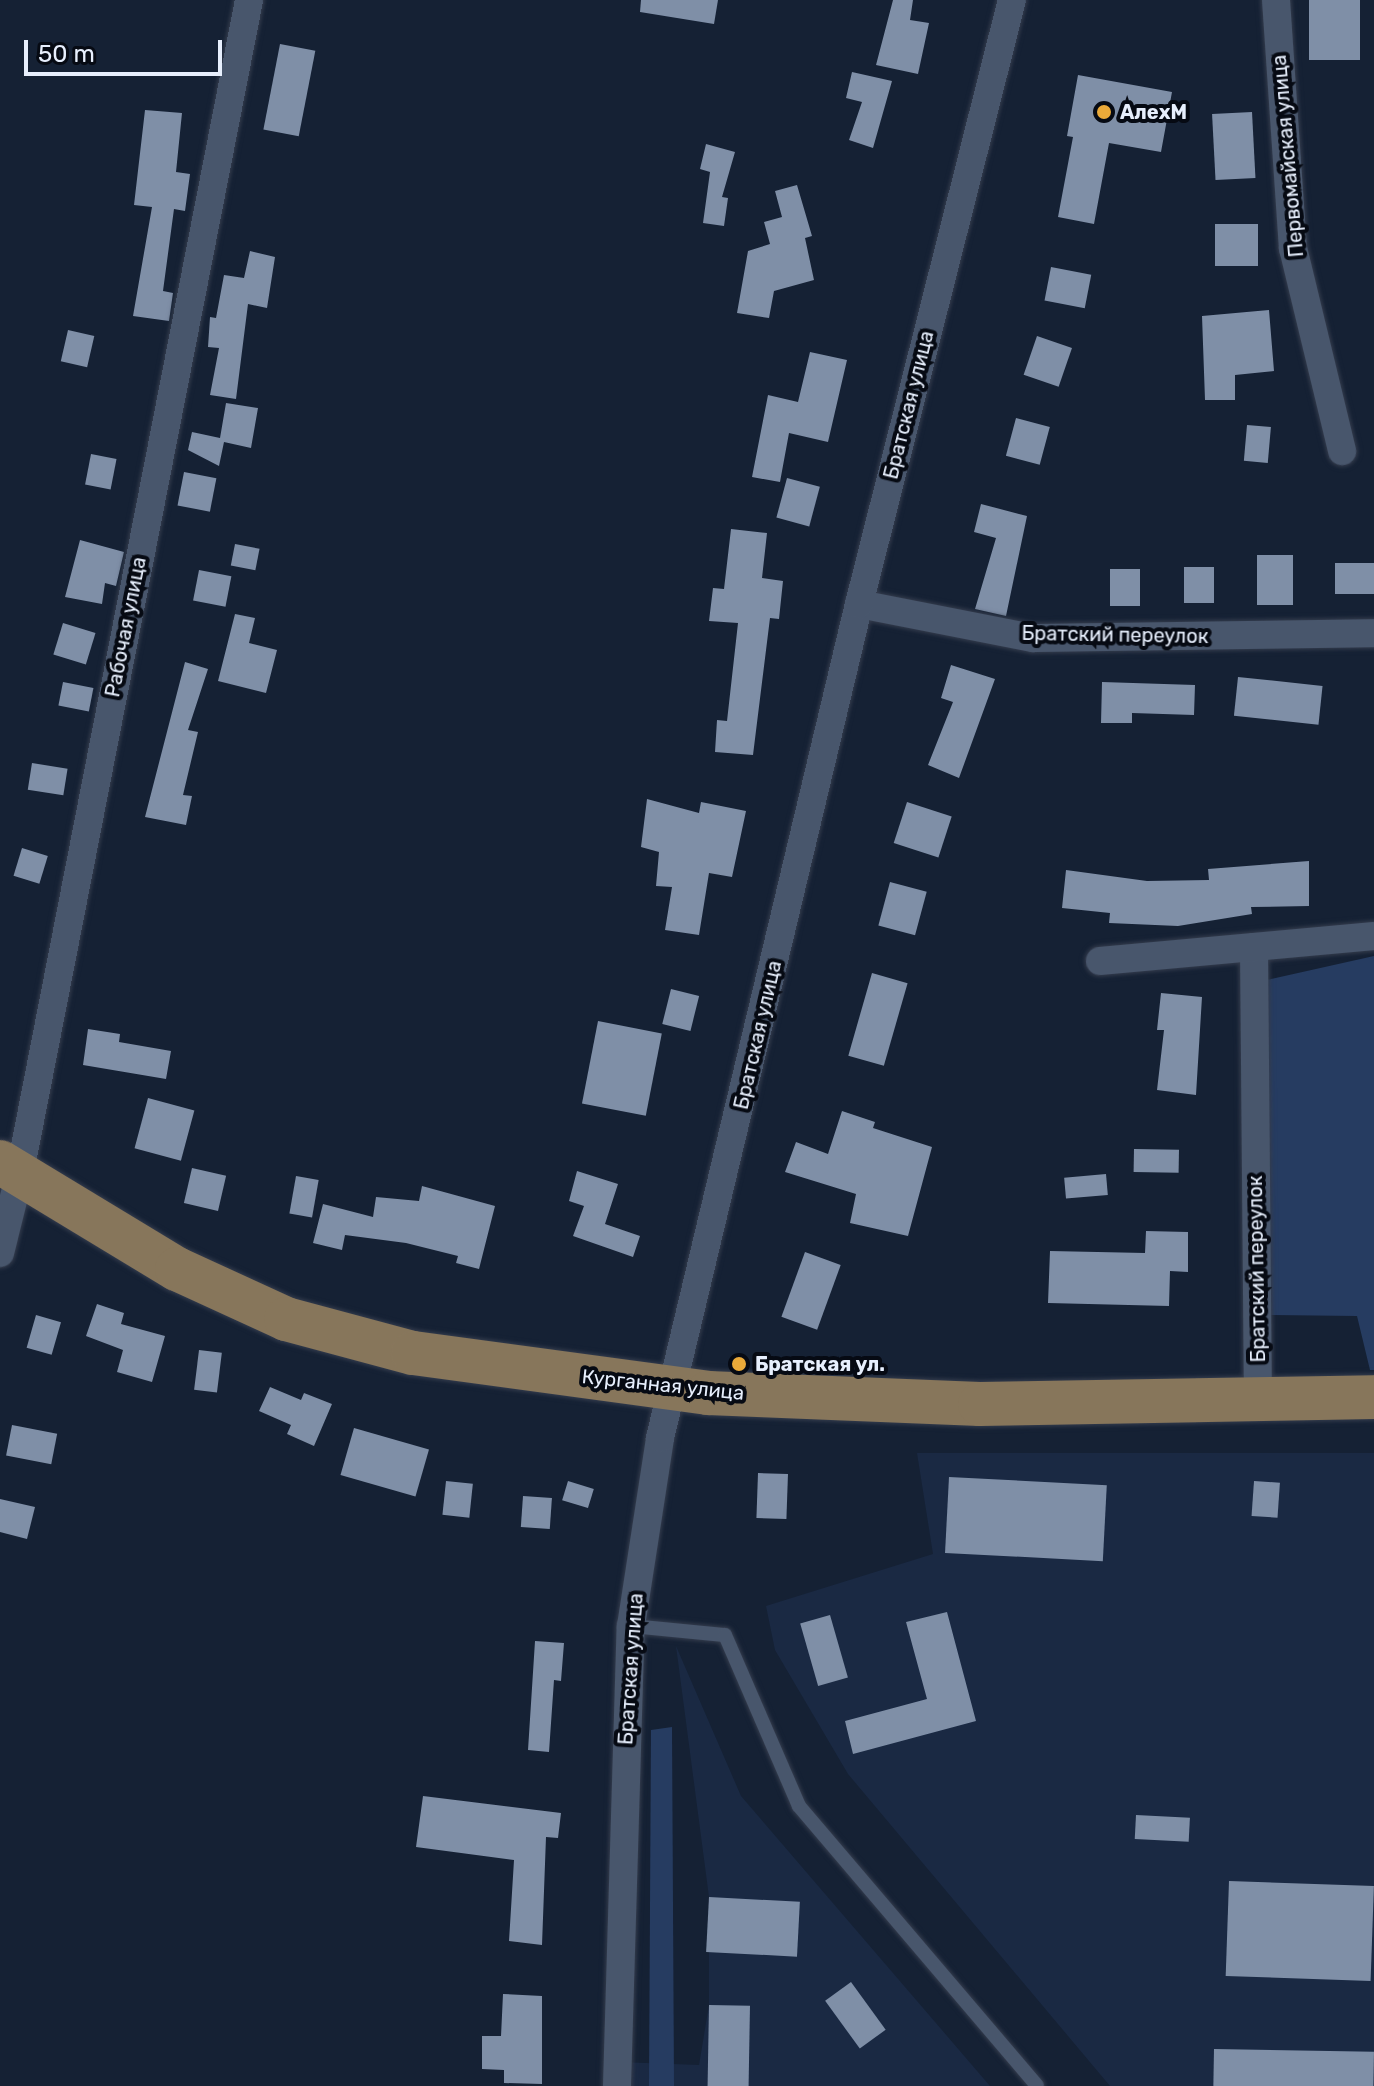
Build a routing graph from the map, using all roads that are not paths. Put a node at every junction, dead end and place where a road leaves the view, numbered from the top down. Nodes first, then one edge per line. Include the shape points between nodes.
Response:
1 (249, 0) edge
2 (1012, 0) edge
3 (1276, 0) edge
4 (1342, 451) dead end
5 (859, 604) junction
6 (1374, 633) edge
7 (1374, 936) edge
8 (1254, 947) junction
9 (1100, 961) dead end
10 (10, 1169) edge
11 (0, 1253) edge
12 (673, 1390) junction
13 (1374, 1397) edge
14 (1258, 1400) junction
15 (631, 1626) junction
16 (617, 2086) edge
17 (1037, 2086) edge

1 - 10 street, Рабочая улица
2 - 5 street, Братская улица
3 - 4 street, Первомайская улица via 1293,248
5 - 6 street, Братский переулок via 1033,638
5 - 12 street, Братская улица
7 - 8 street
8 - 9 street
8 - 14 street, Братский переулок
10 - 11 street, Рабочая улица
10 - 12 main road, Курганная улица via 177,1269 286,1319 413,1353
12 - 14 main road, Курганная улица via 980,1404
12 - 15 street, Братская улица via 660,1438
13 - 14 main road, Курганная улица
15 - 16 street, Братская улица
15 - 17 lane via 725,1635 799,1806

